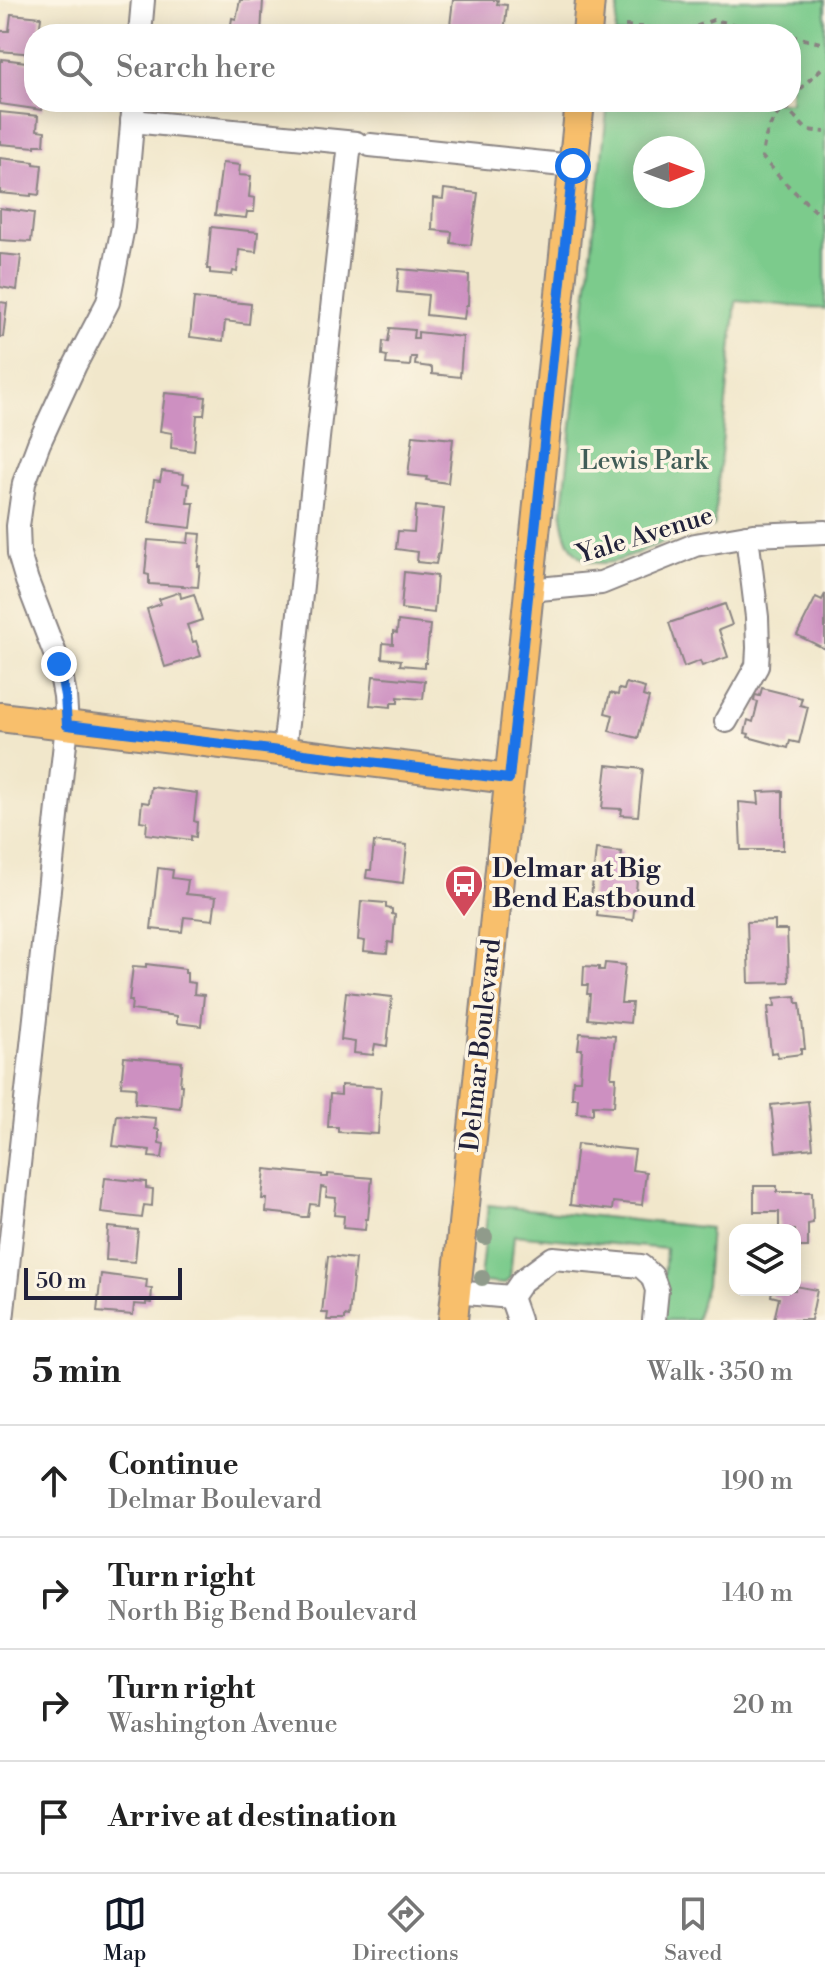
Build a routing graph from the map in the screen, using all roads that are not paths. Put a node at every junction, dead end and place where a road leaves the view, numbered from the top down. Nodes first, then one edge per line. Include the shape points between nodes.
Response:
1 (143, 0) edge
2 (590, 0) edge
3 (141, 24) edge
4 (588, 24) edge
5 (133, 112) edge
6 (140, 112) edge
7 (579, 112) edge
8 (359, 144) junction
9 (573, 166) junction
10 (825, 532) edge
11 (747, 536) junction
12 (529, 590) junction
13 (0, 717) edge
14 (726, 721) dead end
15 (67, 725) junction
16 (284, 751) junction
17 (509, 779) junction
18 (511, 1297) junction
19 (454, 1306) edge
20 (2, 1320) edge
21 (519, 1320) edge
22 (654, 1320) edge

1 - 3 street
2 - 4 main road
5 - 15 street via 123,227 108,302 39,443 24,483 18,526 27,581 59,664
6 - 8 street
7 - 9 main road, Delmar Boulevard
8 - 9 street
8 - 16 street
9 - 12 main road, Delmar Boulevard
10 - 11 street, Yale Avenue
11 - 12 street, Yale Avenue via 695,545 601,583
11 - 14 street via 757,666
12 - 17 main road, Delmar Boulevard
13 - 15 main road
15 - 16 main road
15 - 20 street
16 - 17 main road
17 - 19 main road, Delmar Boulevard
18 - 19 street
18 - 21 street
18 - 22 street via 522,1281 553,1258 641,1266 657,1290

